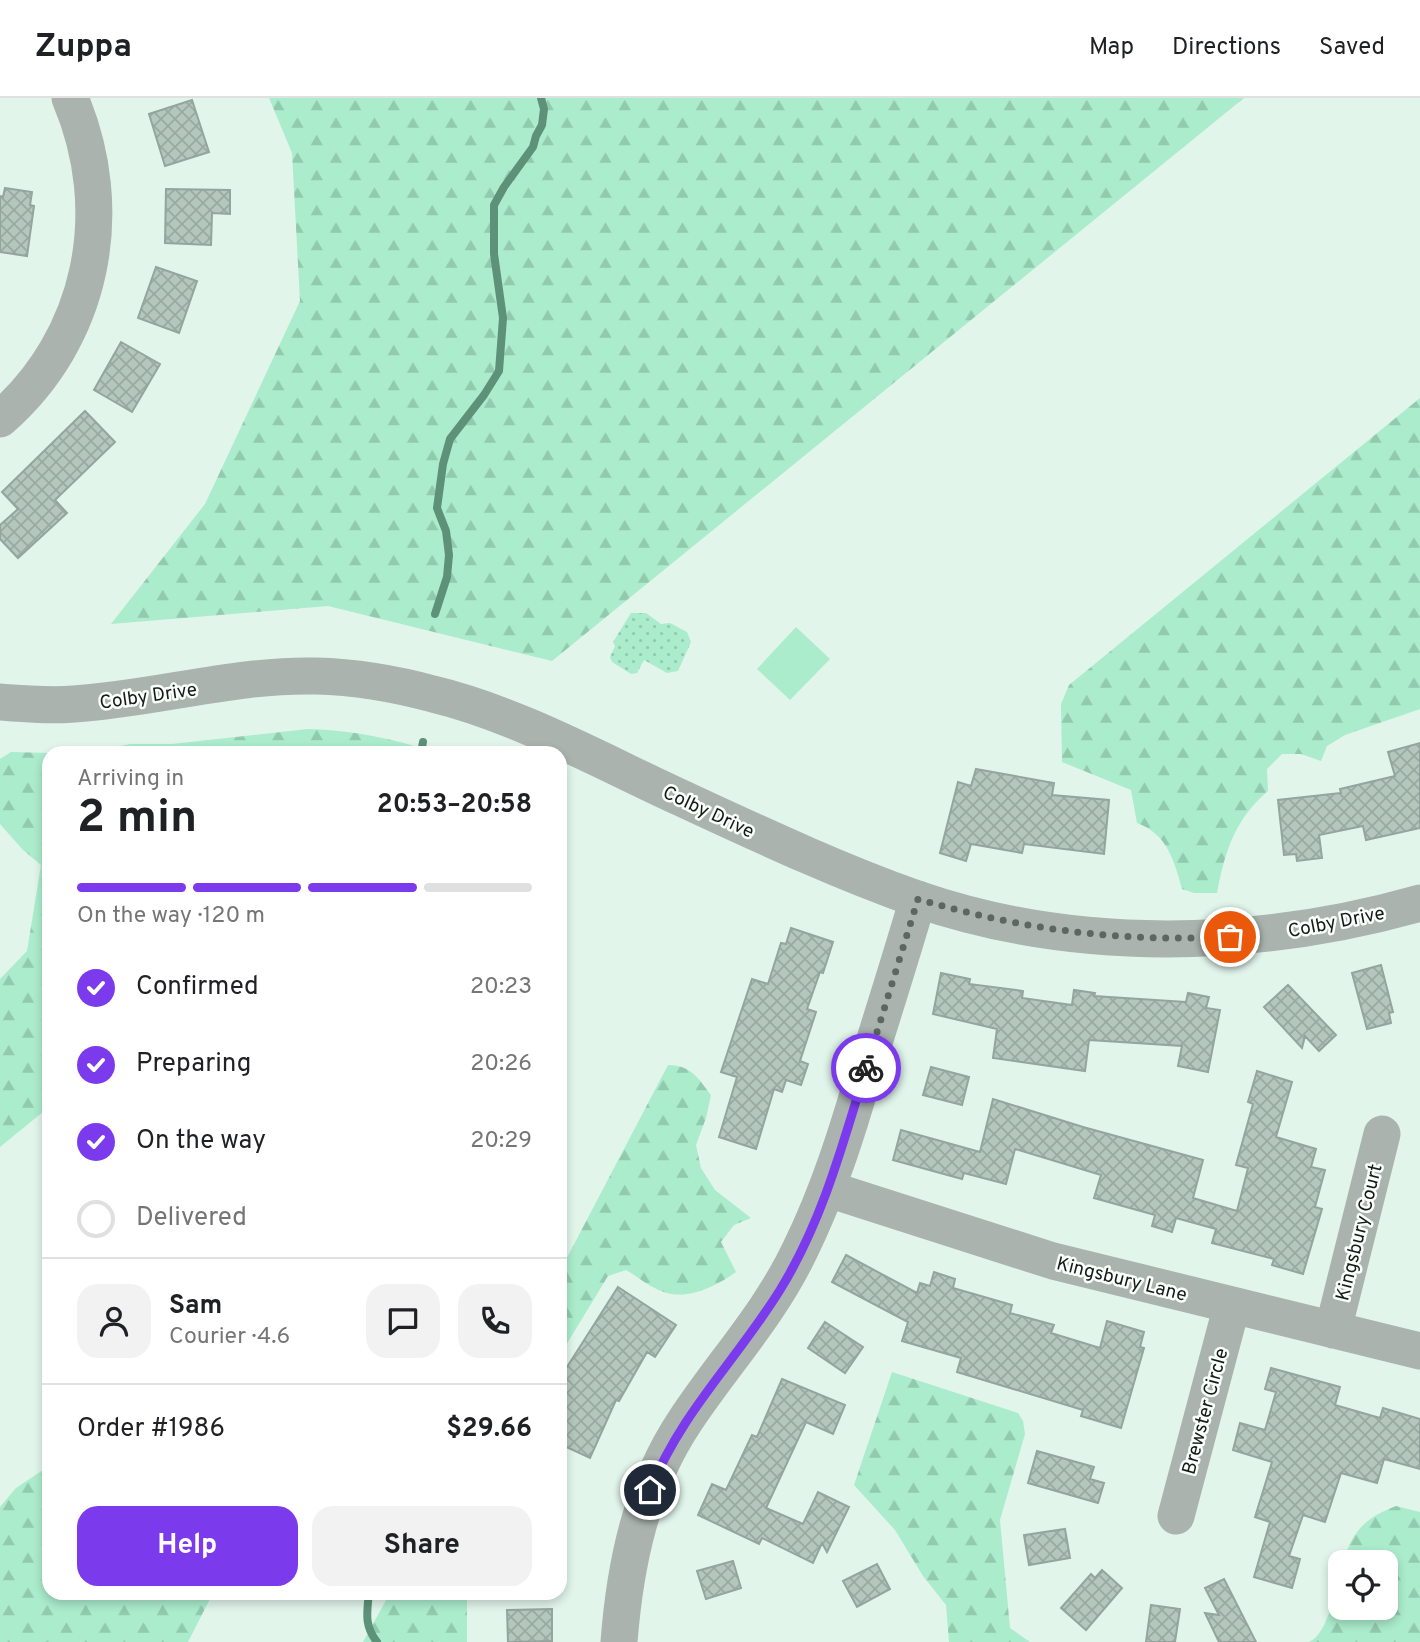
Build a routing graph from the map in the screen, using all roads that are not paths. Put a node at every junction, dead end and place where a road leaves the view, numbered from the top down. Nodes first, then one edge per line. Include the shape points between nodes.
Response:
1 (70, 98) edge
2 (0, 419) edge
3 (0, 702) edge
4 (918, 899) junction
5 (1420, 903) edge
6 (1382, 1134) dead end
7 (828, 1189) junction
8 (1232, 1305) junction
9 (1333, 1330) junction
10 (1420, 1351) edge
11 (1176, 1516) dead end
12 (619, 1642) edge

1 - 2 street via 93,182 92,257 79,305 61,343 34,384
3 - 4 street, Colby Drive via 74,704 315,676 431,693 498,714 819,861
4 - 5 street, Colby Drive via 1001,922 1070,933 1168,939 1302,929
4 - 7 street
6 - 9 street, Kingsbury Court
7 - 8 street, Kingsbury Lane via 1052,1261
7 - 12 street via 782,1287 685,1421 660,1466 628,1562
8 - 9 street, Kingsbury Lane
8 - 11 street, Brewster Circle
9 - 10 street, Kingsbury Lane

